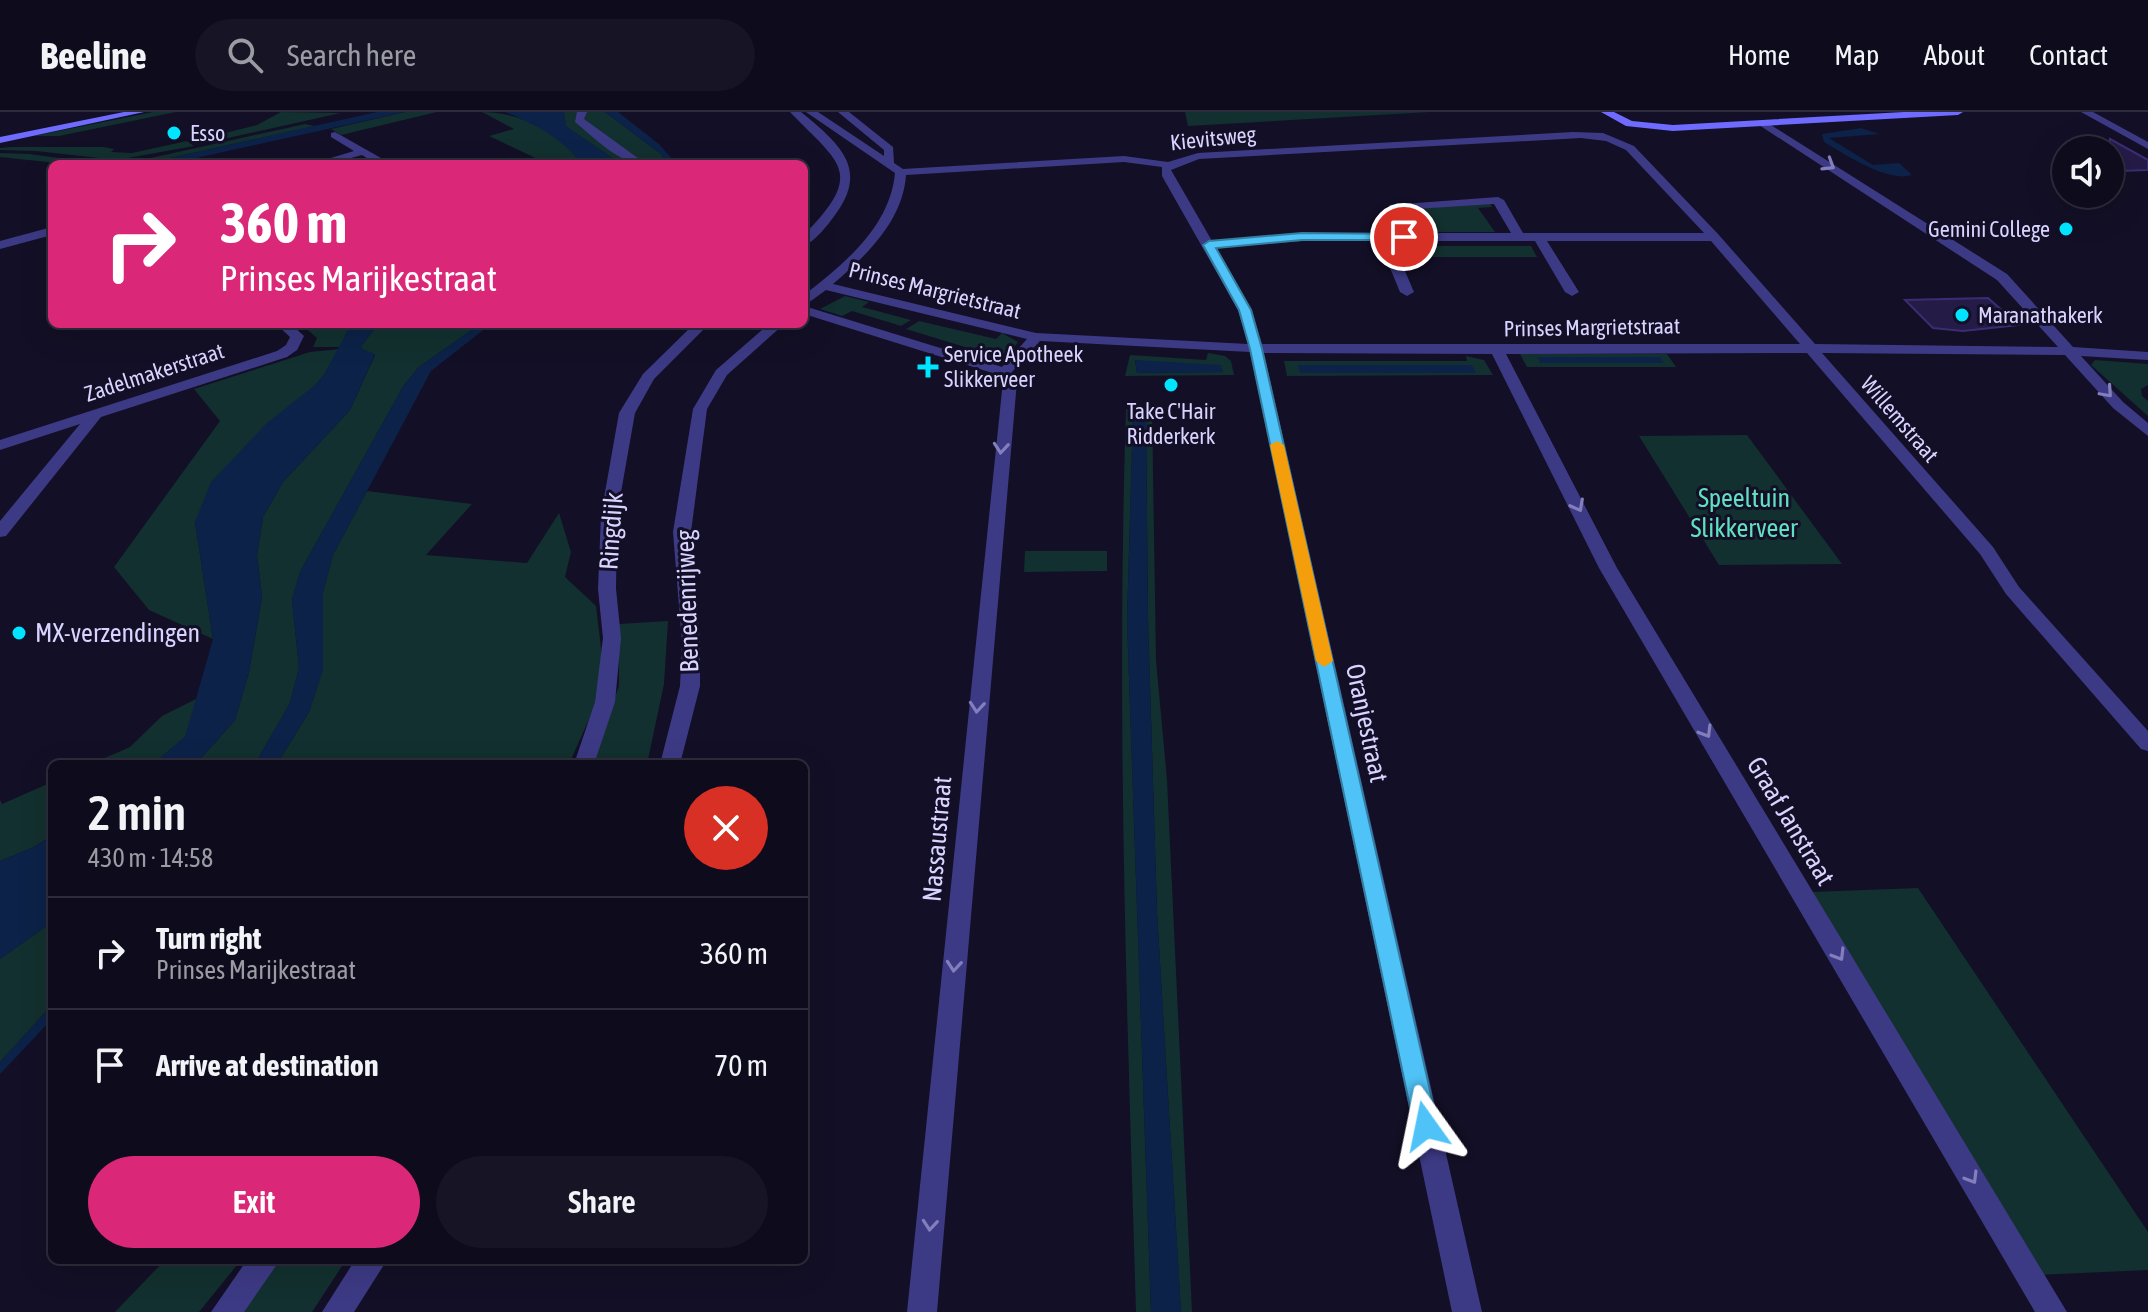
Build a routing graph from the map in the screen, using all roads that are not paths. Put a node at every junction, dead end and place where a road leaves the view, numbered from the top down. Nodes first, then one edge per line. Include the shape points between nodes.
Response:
1 (100, 112) edge
2 (139, 112) edge
3 (582, 112) edge
4 (795, 112) edge
5 (811, 112) edge
6 (843, 112) edge
7 (1606, 112) edge
8 (1958, 112) edge
9 (2086, 112) edge
10 (1926, 113) edge
11 (1763, 123) junction
12 (1630, 124) junction
13 (0, 132) edge
14 (335, 135) dead end
15 (1606, 137) junction
16 (0, 140) edge
17 (2148, 146) edge
18 (363, 152) junction
19 (332, 160) edge
20 (377, 160) edge
21 (635, 160) edge
22 (889, 165) junction
23 (1169, 165) junction
24 (901, 172) junction
25 (48, 232) edge
26 (1384, 237) junction
27 (1404, 237) junction
28 (1519, 237) junction
29 (1714, 237) junction
30 (808, 238) edge
31 (1539, 238) junction
32 (0, 245) edge
33 (1209, 245) junction
34 (824, 286) junction
35 (1407, 292) dead end
36 (1572, 292) dead end
37 (808, 299) edge
38 (808, 311) edge
39 (288, 328) edge
40 (698, 328) edge
41 (772, 328) edge
42 (1036, 337) junction
43 (1256, 349) junction
44 (1808, 349) junction
45 (1497, 350) junction
46 (2069, 351) junction
47 (2148, 356) edge
48 (1005, 372) junction
49 (96, 414) junction
50 (2148, 431) edge
51 (0, 445) edge
52 (0, 532) edge
53 (2148, 744) edge
54 (585, 760) edge
55 (671, 760) edge
56 (262, 1264) edge
57 (369, 1264) edge
58 (226, 1312) edge
59 (337, 1312) edge
60 (922, 1312) edge
61 (1467, 1312) edge
62 (2052, 1312) edge

1 - 13 street
2 - 16 street
3 - 21 street via 579,120 588,130
4 - 30 street via 834,147 848,188
5 - 22 street
6 - 22 street via 889,149
7 - 12 street
8 - 10 street
9 - 17 street
10 - 11 street
11 - 12 street via 1673,128
11 -> 46 street via 1982,262
12 - 15 street
14 - 18 street
15 - 23 street, Kievitsweg via 1198,156
15 - 29 street, Willemstraat via 1630,148
18 - 19 street
18 - 20 street
22 - 24 street
23 - 24 street, Kievitsweg via 1124,159
23 - 33 street, Oranjestraat via 1168,176
24 - 34 street via 897,203
25 - 32 street
26 - 27 street
26 - 33 street
26 - 35 street
27 - 28 street
27 - 28 street via 1393,207 1498,200
28 - 31 street
29 - 31 street
29 - 44 street, Willemstraat
31 - 36 street
33 - 43 street, Oranjestraat via 1245,310
34 - 37 street
34 - 42 street, Prinses Margrietstraat
38 - 48 street
39 - 49 street, Zadelmakerstraat via 297,336 282,354
40 - 54 street, Ringdijk via 648,377 627,413 609,515 612,638 605,702
41 - 55 street, Benedenrijweg via 721,373 700,409 682,532 690,686
42 - 43 street, Prinses Margrietstraat
42 - 48 street, Prinses Margrietstraat
43 - 45 street, Prinses Margrietstraat
43 - 61 street, Oranjestraat
44 - 45 street, Prinses Margrietstraat
44 - 46 street, Prinses Margrietstraat
44 - 53 street, Willemstraat
45 -> 62 street, Graaf Janstraat via 1608,568
46 - 47 street, Prinses Margrietstraat
46 -> 50 street
48 -> 60 street, Nassaustraat via 1010,381
49 - 51 street, Zadelmakerstraat
49 - 52 street
56 - 58 street
57 - 59 street

